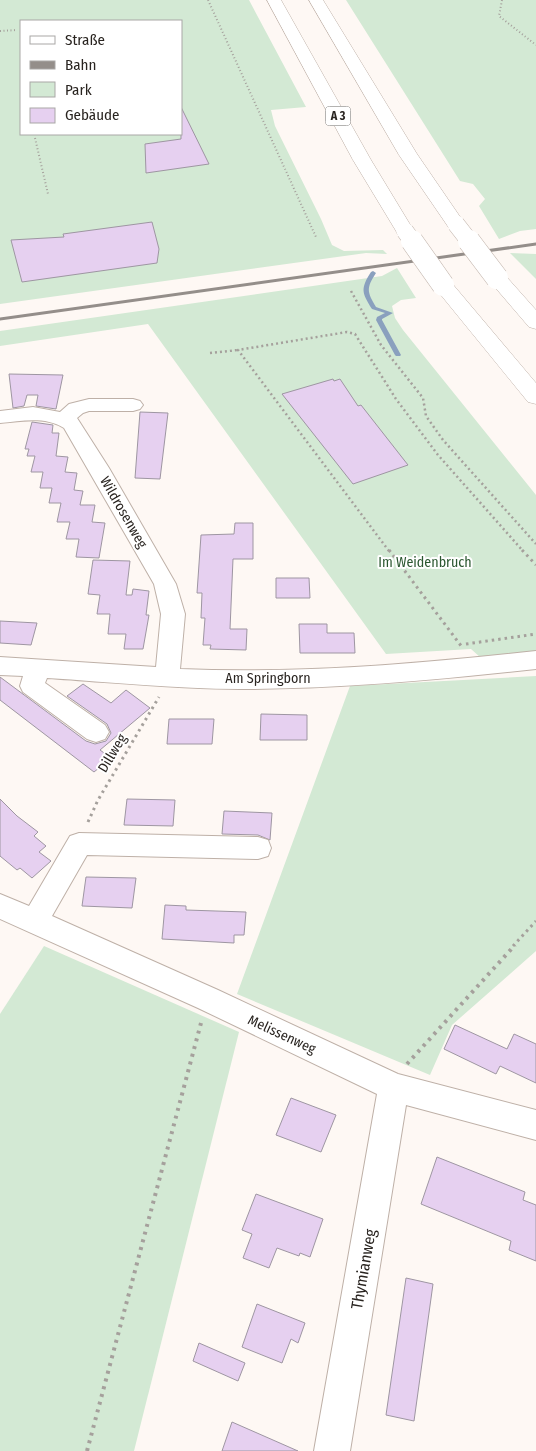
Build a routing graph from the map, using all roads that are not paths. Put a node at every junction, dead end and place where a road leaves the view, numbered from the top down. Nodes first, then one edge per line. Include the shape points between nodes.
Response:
1 (274, 0) edge
2 (316, 0) edge
3 (536, 323) edge
4 (536, 397) edge
5 (133, 405) dead end
6 (0, 417) edge
7 (64, 419) junction
8 (536, 660) edge
9 (0, 666) edge
10 (38, 668) junction
11 (167, 676) junction
12 (96, 732) dead end
13 (258, 848) dead end
14 (0, 906) edge
15 (34, 922) junction
16 (394, 1087) junction
17 (536, 1125) edge
18 (332, 1451) edge

1 - 4 highway, A 3, bridge via 405,232 443,285
2 - 3 highway, bridge via 408,155 456,224
5 - 7 street via 89,405 76,408
6 - 7 street via 32,413
7 - 11 street, Wildrosenweg via 72,424 99,468 165,584 173,614
8 - 11 street, Am Springborn via 332,678 236,680
9 - 10 street, Am Springborn
10 - 11 street, Am Springborn
10 - 12 street via 32,686
13 - 15 street via 79,844
14 - 15 street, Melissenweg
15 - 16 street, Melissenweg
16 - 17 street, Melissenweg
16 - 18 street, Thymianweg

